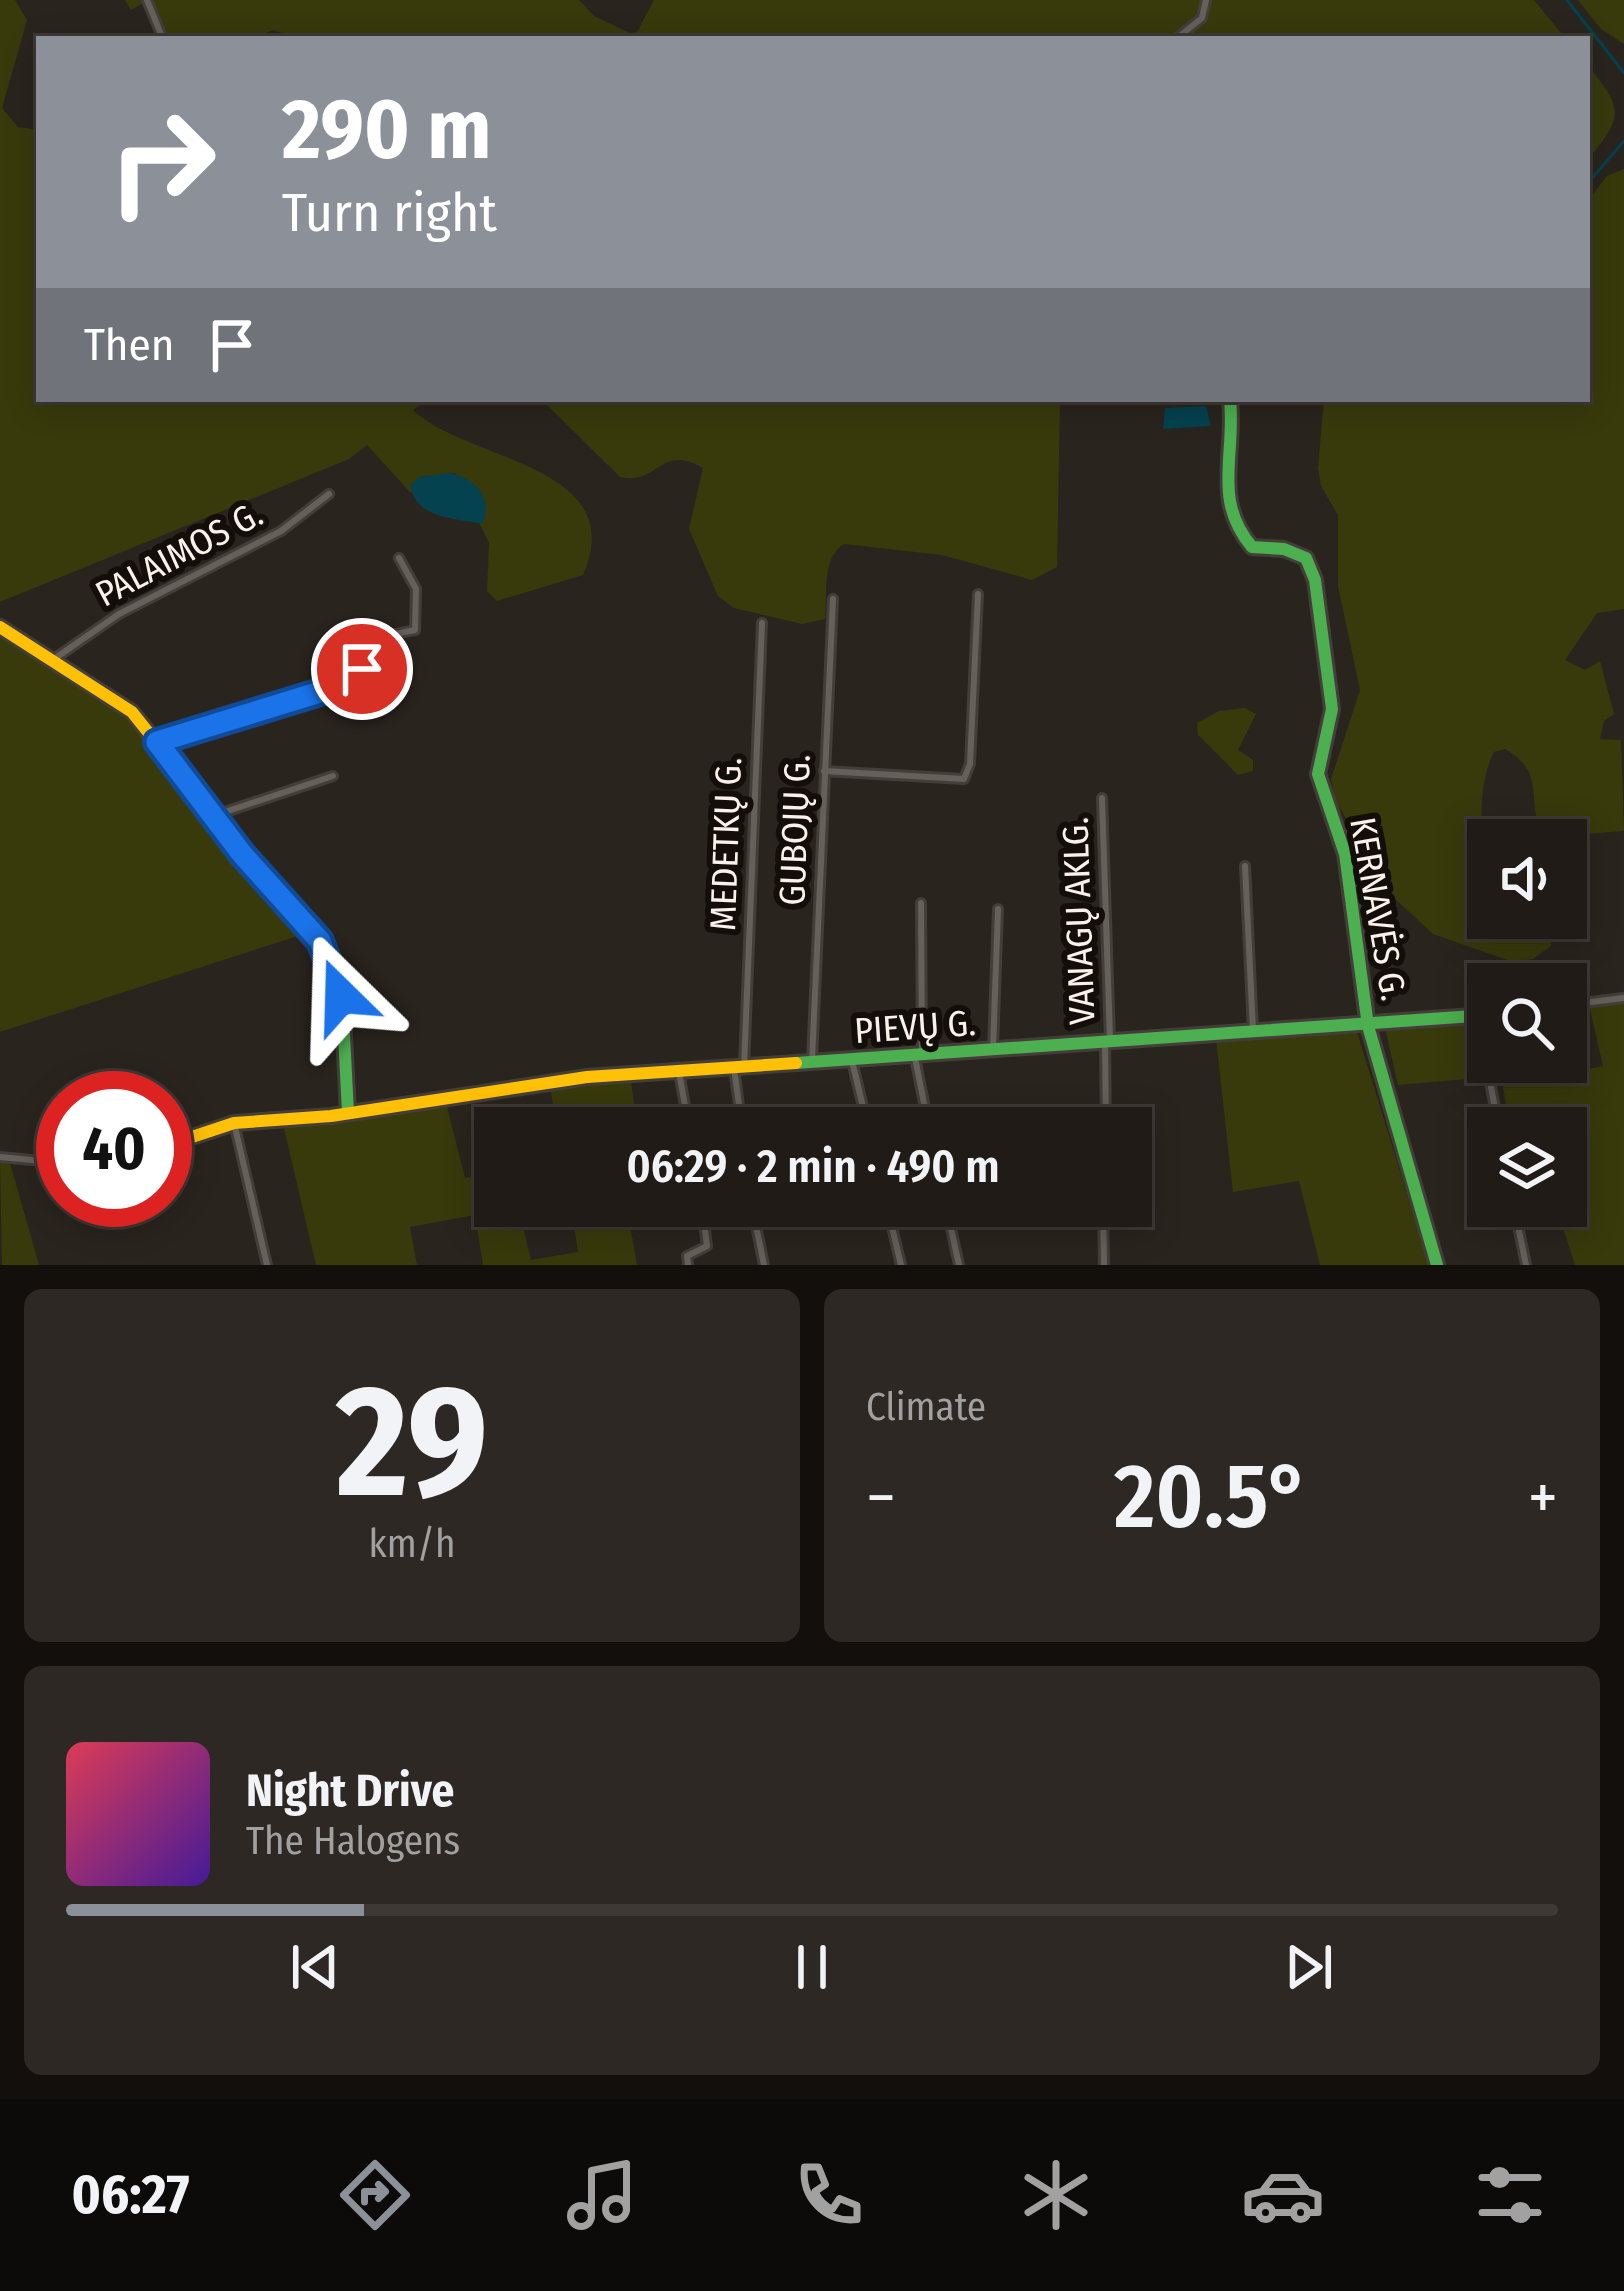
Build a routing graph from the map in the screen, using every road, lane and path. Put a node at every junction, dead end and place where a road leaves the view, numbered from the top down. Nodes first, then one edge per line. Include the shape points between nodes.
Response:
1 (148, 0) edge
2 (1206, 0) edge
3 (162, 36) edge
4 (1180, 36) edge
5 (1230, 402) edge
6 (328, 494) dead end
7 (399, 558) dead end
8 (978, 594) dead end
9 (833, 599) dead end
10 (762, 623) dead end
11 (0, 627) edge
12 (54, 659) junction
13 (157, 742) junction
14 (823, 771) junction
15 (333, 776) dead end
16 (1102, 798) dead end
17 (213, 816) junction
18 (1245, 866) dead end
19 (921, 903) dead end
20 (998, 909) dead end
21 (1624, 998) edge
22 (1587, 1002) edge
23 (1467, 1016) edge
24 (1368, 1026) junction
25 (1253, 1032) junction
26 (1108, 1042) junction
27 (993, 1052) junction
28 (918, 1058) junction
29 (852, 1061) junction
30 (812, 1064) junction
31 (739, 1068) junction
32 (679, 1069) junction
33 (685, 1107) edge
34 (741, 1107) edge
35 (863, 1107) edge
36 (926, 1107) edge
37 (1106, 1107) edge
38 (348, 1113) junction
39 (234, 1124) junction
40 (192, 1137) edge
41 (0, 1157) edge
42 (36, 1160) edge
43 (705, 1227) edge
44 (756, 1227) edge
45 (892, 1227) edge
46 (951, 1227) edge
47 (1103, 1227) edge
48 (1518, 1227) edge
49 (267, 1265) edge
50 (688, 1265) edge
51 (764, 1265) edge
52 (901, 1265) edge
53 (959, 1265) edge
54 (1104, 1265) edge
55 (1437, 1265) edge
56 (1526, 1265) edge

1 - 3 street
2 - 4 street via 1202,18
5 - 24 street, KERNAVĖS G. via 1224,470 1235,526 1252,547 1306,558 1315,580 1332,709 1318,775 1345,854
6 - 12 street, PALAIMOS G. via 281,531 118,614
7 - 13 street via 416,590 416,626 364,643 360,679
8 - 14 street via 964,778
9 - 14 street, GUBOJŲ G.
10 - 31 street, MEDETKŲ G.
11 - 12 street
12 - 13 street via 122,703
13 - 17 street
14 - 30 street, GUBOJŲ G.
15 - 17 street
16 - 26 street, VANAGŲ AKLG.
17 - 38 street via 334,968
18 - 25 street
19 - 28 street
20 - 27 street
21 - 22 street
23 - 24 street, PIEVŲ G.
24 - 25 street, PIEVŲ G.
24 - 55 street, KERNAVĖS G.
25 - 26 street, PIEVŲ G.
26 - 27 street, PIEVŲ G.
26 - 37 street, VANAGŲ AKLG.
27 - 28 street, PIEVŲ G.
28 - 29 street, PIEVŲ G.
28 - 36 street
29 - 30 street, PIEVŲ G.
29 - 35 street
30 - 31 street, PIEVŲ G.
31 - 32 street, PIEVŲ G.
31 - 34 street, MEDETKŲ G.
32 - 33 street
32 - 38 street, PIEVŲ G.
38 - 39 street, PIEVŲ G.
39 - 40 street, PIEVŲ G.
39 - 49 street
41 - 42 street
43 - 50 street via 707,1246 687,1256
44 - 51 street
45 - 52 street
46 - 53 street
47 - 54 street
48 - 56 street

